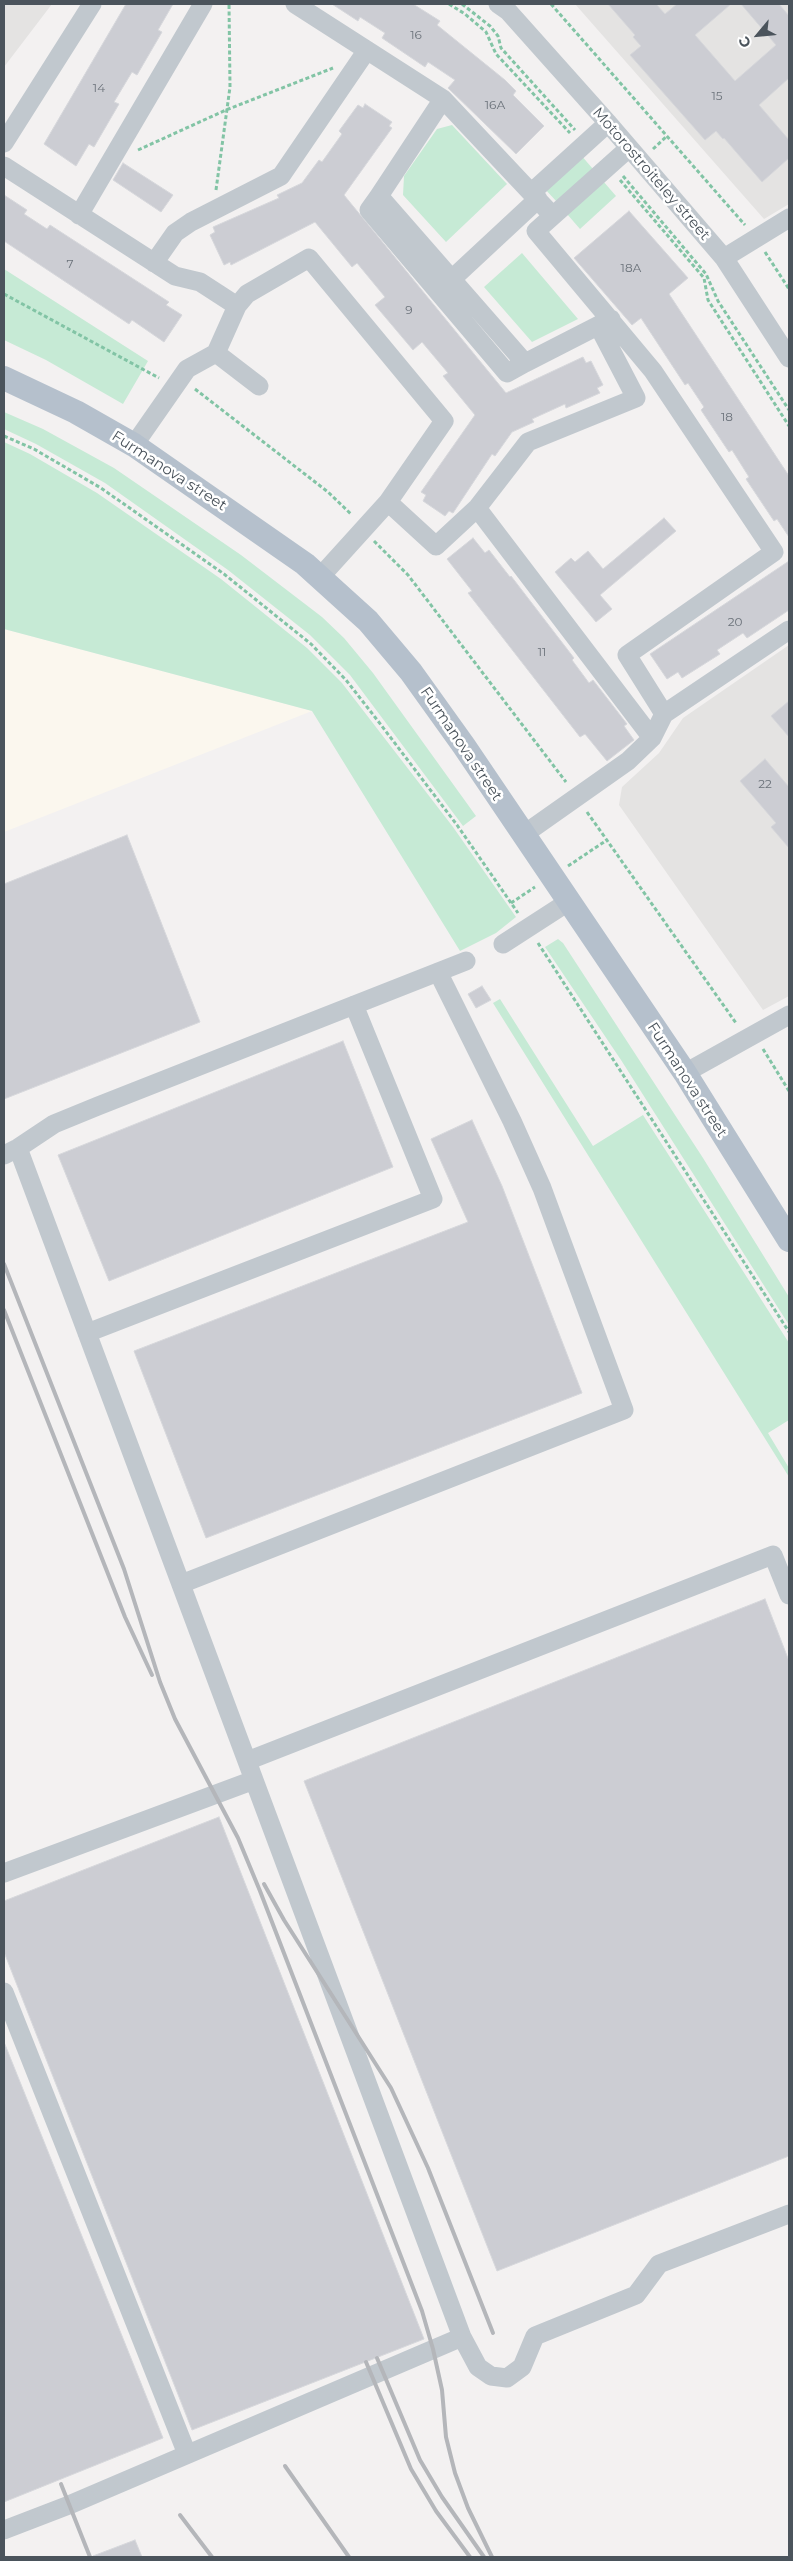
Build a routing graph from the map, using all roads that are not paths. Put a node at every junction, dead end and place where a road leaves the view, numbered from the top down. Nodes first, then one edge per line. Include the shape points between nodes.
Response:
1 (92, 4) edge
2 (203, 4) edge
3 (295, 4) edge
4 (498, 4) edge
5 (365, 53) junction
6 (443, 99) junction
7 (608, 123) junction
8 (4, 143) edge
9 (629, 148) junction
10 (4, 166) edge
11 (379, 196) junction
12 (535, 196) junction
13 (79, 215) junction
14 (552, 216) junction
15 (789, 218) edge
16 (724, 258) junction
17 (154, 263) junction
18 (452, 279) junction
19 (237, 306) junction
20 (605, 323) junction
21 (216, 353) junction
22 (789, 358) edge
23 (525, 363) junction
24 (4, 378) edge
25 (259, 386) dead end
26 (134, 445) junction
27 (388, 502) junction
28 (477, 508) junction
29 (320, 576) junction
30 (789, 630) edge
31 (664, 714) junction
32 (652, 738) junction
33 (523, 835) junction
34 (568, 902) junction
35 (503, 944) dead end
36 (466, 961) dead end
37 (438, 972) junction
38 (354, 1005) junction
39 (789, 1015) edge
40 (685, 1073) junction
41 (11, 1151) edge
42 (789, 1240) edge
43 (87, 1333) junction
44 (181, 1584) junction
45 (789, 1595) edge
46 (247, 1761) junction
47 (254, 1780) junction
48 (4, 1873) edge
49 (4, 1992) edge
50 (789, 2214) edge
51 (462, 2337) junction
52 (187, 2454) junction
53 (4, 2530) edge

1 - 8 street
2 - 13 street
3 - 5 street
4 - 7 street, Motorostroiteley street via 508,11
5 - 6 street
5 - 17 street via 281,176 175,234
6 - 11 street
6 - 12 street
7 - 9 street, Motorostroiteley street
7 - 12 street
9 - 14 street
9 - 16 street, Motorostroiteley street
10 - 13 street
11 - 18 street
11 - 23 street via 369,210 507,373
12 - 14 street
12 - 18 street
13 - 17 street
14 - 20 street via 536,231
15 - 16 street
16 - 22 street, Motorostroiteley street
17 - 19 street via 175,276 200,282
18 - 23 street
19 - 21 street
19 - 27 street via 247,294 309,258 444,421
20 - 23 street
20 - 28 street via 636,398 528,442
20 - 31 street via 653,371 774,552 627,655
21 - 25 street
21 - 26 street via 187,369
24 - 26 main road, Furmanova street via 76,412
26 - 29 main road, Furmanova street
27 - 28 street via 436,546
27 - 29 street
28 - 32 street
29 - 33 main road, Furmanova street via 368,621 411,672
30 - 31 street
31 - 32 street
32 - 33 street via 628,761
33 - 34 main road, Furmanova street
34 - 35 street
34 - 40 main road, Furmanova street
36 - 37 street
37 - 38 street
37 - 44 street via 542,1188 624,1410
38 - 41 street via 63,1120
38 - 43 street via 433,1198
39 - 40 street
40 - 42 main road, Furmanova street
41 - 43 street
43 - 44 street
44 - 46 street
45 - 46 street via 773,1555
46 - 47 street
47 - 48 street
47 - 51 street
49 - 52 street
50 - 51 street via 659,2264 636,2295 535,2336 522,2367 507,2378 491,2376 478,2367
51 - 52 street
52 - 53 street

